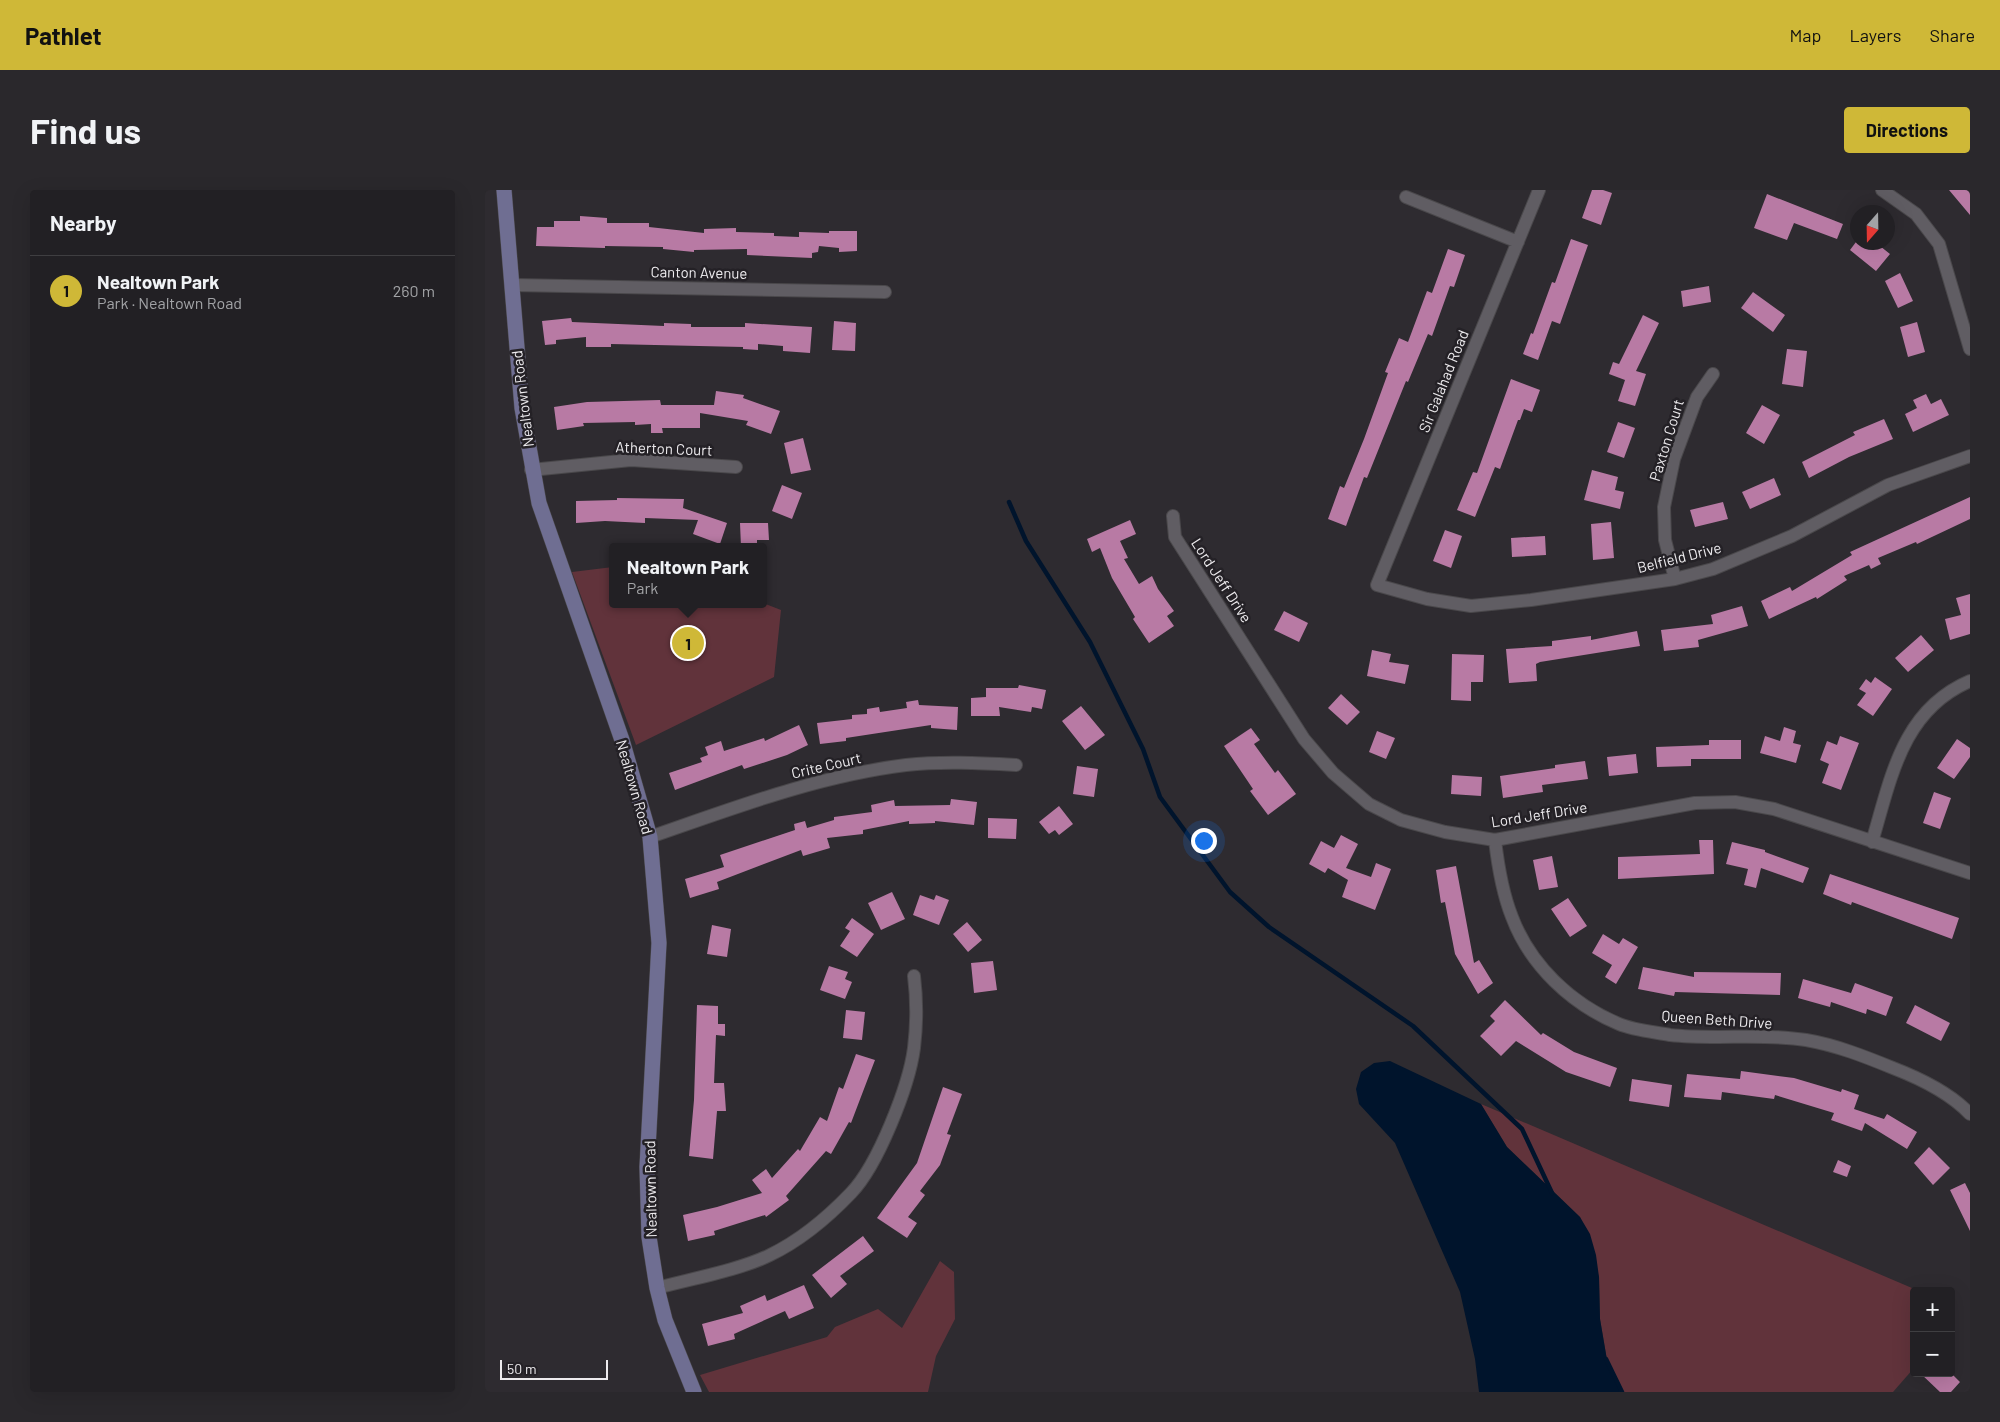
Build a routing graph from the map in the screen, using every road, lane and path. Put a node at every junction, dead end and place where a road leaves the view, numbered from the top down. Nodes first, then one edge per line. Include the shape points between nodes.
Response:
1 (504, 190) edge
2 (1539, 190) edge
3 (1882, 190) edge
4 (1406, 197) dead end
5 (1518, 242) junction
6 (513, 285) junction
7 (885, 292) dead end
8 (1970, 349) edge
9 (1713, 374) dead end
10 (1970, 456) edge
11 (736, 466) dead end
12 (531, 470) junction
13 (1173, 516) dead end
14 (1675, 579) junction
15 (1377, 585) joint
16 (1970, 681) edge
17 (1016, 765) dead end
18 (650, 837) junction
19 (1495, 840) junction
20 (1872, 842) junction
21 (1970, 874) edge
22 (914, 976) dead end
23 (1970, 1114) edge
24 (657, 1288) junction
25 (694, 1392) edge

1 - 6 street, Nealtown Road
2 - 5 street, Sir Galahad Road
3 - 8 street via 1916,214 1939,244
4 - 5 street
5 - 15 street, Sir Galahad Road
6 - 7 street, Canton Avenue
6 - 12 street, Nealtown Road via 522,408
9 - 14 street, Paxton Court via 1697,397 1675,459 1664,507 1665,540
10 - 14 street, Belfield Drive via 1888,485 1792,536 1713,569
11 - 12 street, Atherton Court via 631,460
12 - 18 street, Nealtown Road via 549,536 622,740
13 - 19 street, Lord Jeff Drive via 1175,537 1304,739 1333,773 1369,804 1401,820 1445,832
14 - 15 street, Belfield Drive via 1471,606 1427,599
16 - 20 street via 1931,704 1913,728 1898,755
17 - 18 street, Crite Court via 908,765 845,775 774,794
18 - 24 street, Nealtown Road via 659,943 647,1204
19 - 20 street, Lord Jeff Drive via 1695,803 1735,802 1774,809
19 - 23 street, Queen Beth Drive via 1500,878 1511,917 1521,938 1539,965 1589,1009 1620,1024 1671,1035 1806,1040 1868,1058 1920,1078
20 - 21 street, Lord Jeff Drive
22 - 24 street via 917,1003 913,1050 893,1120 872,1163 852,1192 813,1227 769,1256
24 - 25 street, Nealtown Road via 667,1327

